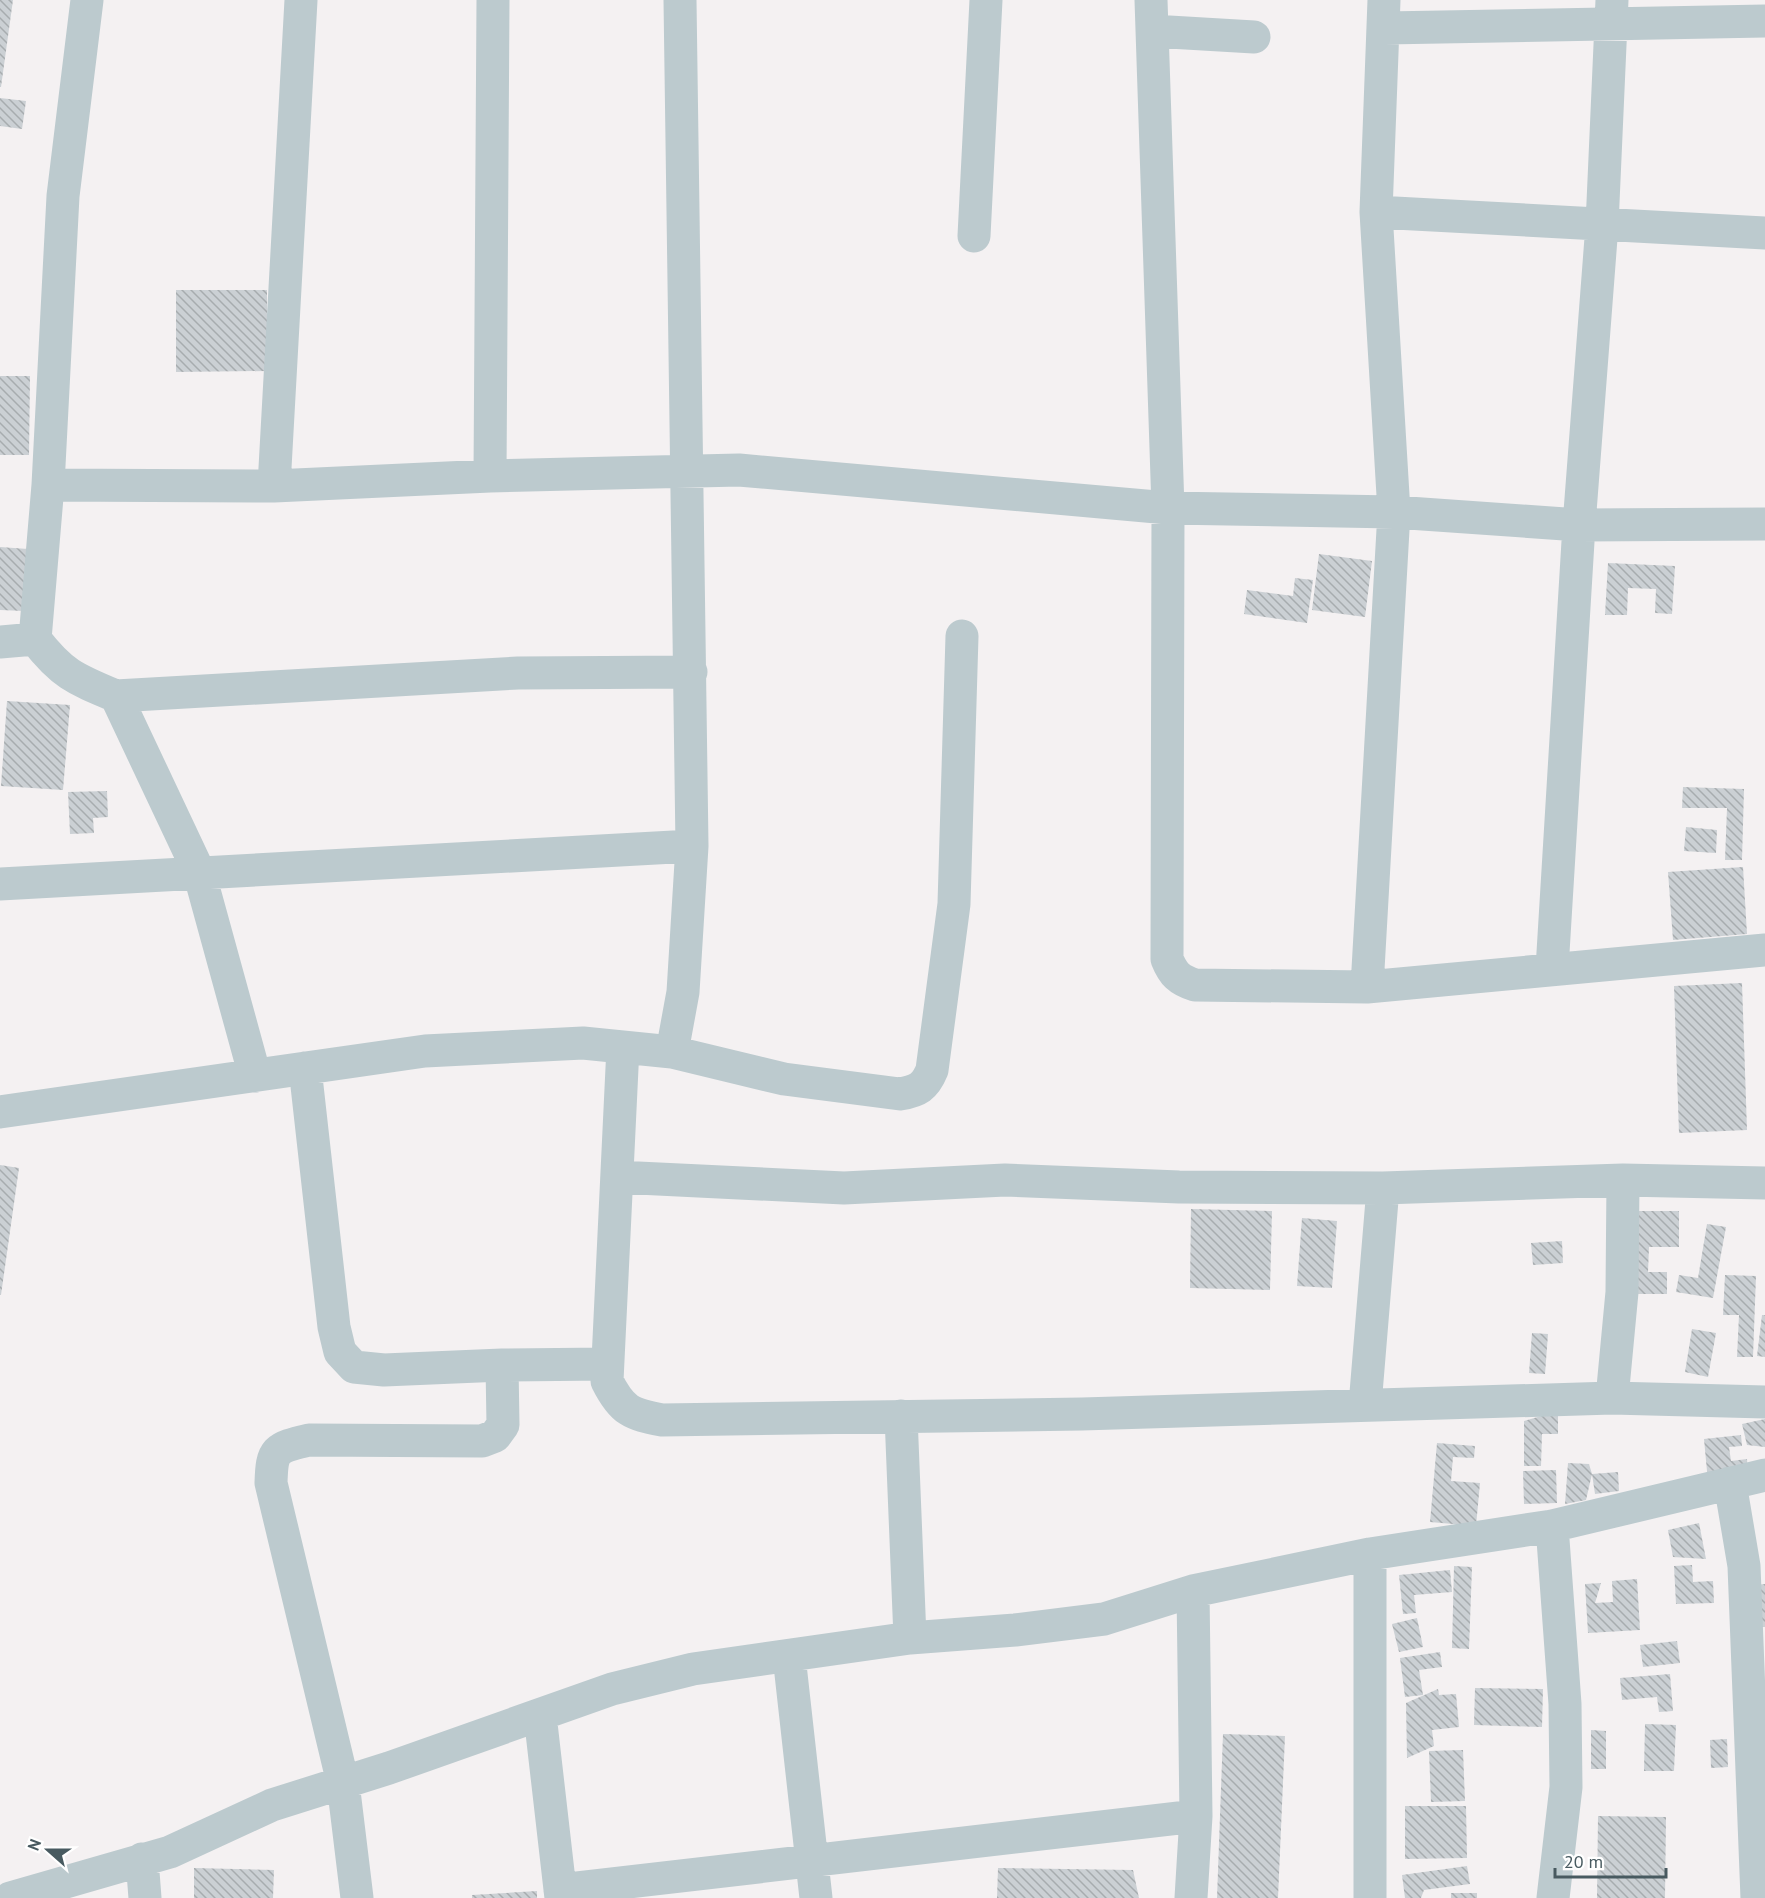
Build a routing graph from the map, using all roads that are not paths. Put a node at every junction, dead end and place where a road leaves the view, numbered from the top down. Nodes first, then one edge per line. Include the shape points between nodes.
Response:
1 (87, 0) edge
2 (301, 0) edge
3 (493, 0) edge
4 (680, 0) edge
5 (977, 0) edge
6 (1611, 11) edge
7 (1384, 14) edge
8 (1152, 16) edge
9 (1765, 21) edge
10 (1254, 37) dead end
11 (1376, 212) junction
12 (1602, 225) junction
13 (1765, 233) edge
14 (974, 236) dead end
15 (687, 470) junction
16 (490, 476) junction
17 (48, 485) junction
18 (274, 486) junction
19 (1168, 507) junction
20 (1394, 512) junction
21 (1765, 524) edge
22 (1579, 525) junction
23 (962, 636) dead end
24 (35, 639) junction
25 (0, 642) edge
26 (691, 672) junction
27 (116, 696) junction
28 (692, 846) junction
29 (199, 872) junction
30 (0, 884) edge
31 (1765, 950) edge
32 (1552, 969) junction
33 (1367, 987) junction
34 (623, 1047) junction
35 (672, 1052) junction
36 (305, 1068) junction
37 (255, 1076) junction
38 (0, 1112) edge
39 (617, 1177) junction
40 (1623, 1180) junction
41 (1765, 1183) edge
42 (1383, 1188) junction
43 (606, 1364) junction
44 (502, 1365) junction
45 (1612, 1398) junction
46 (1765, 1402) edge
47 (1365, 1405) junction
48 (901, 1416) junction
49 (1765, 1474) edge
50 (1730, 1483) junction
51 (1552, 1526) junction
52 (1370, 1554) junction
53 (1193, 1592) junction
54 (910, 1638) junction
55 (789, 1656) junction
56 (540, 1715) junction
57 (343, 1783) junction
58 (1196, 1816) junction
59 (142, 1859) junction
60 (811, 1859) junction
61 (560, 1894) edge
62 (10, 1898) edge
63 (145, 1898) edge
64 (357, 1898) edge
65 (816, 1898) edge
66 (1191, 1898) edge
67 (1370, 1898) edge
68 (1553, 1898) edge
69 (1757, 1898) edge

1 - 17 street via 63,196
2 - 18 street
3 - 16 street
4 - 15 street
5 - 14 street
6 - 7 street
6 - 9 street
6 - 12 street
7 - 11 street
8 - 10 street
8 - 19 street
11 - 12 street
11 - 20 street
12 - 13 street
12 - 22 street
15 - 16 street
15 - 19 street via 739,470
15 - 26 street
16 - 18 street
17 - 18 street
17 - 24 street
19 - 20 street
19 - 33 street via 1167,959 1182,981 1195,985
20 - 22 street
20 - 33 street
21 - 22 street
22 - 32 street
23 - 35 street via 954,904 932,1070 927,1082 918,1091 900,1094 784,1079
24 - 25 street
24 - 27 street via 55,664 78,680
26 - 27 street via 518,673
26 - 28 street
27 - 29 street
28 - 29 street
28 - 35 street via 683,992
29 - 30 street
29 - 37 street
31 - 32 street
32 - 33 street
34 - 35 street
34 - 36 street via 583,1043 425,1051
34 - 39 street
36 - 37 street
36 - 44 street via 340,1352 354,1367 384,1370
37 - 38 street
39 - 42 street via 844,1188 1005,1180 1179,1187
39 - 43 street
40 - 41 street
40 - 42 street
40 - 45 street via 1622,1280
42 - 47 street
43 - 44 street
43 - 48 street via 607,1381 624,1409 662,1420
44 - 57 street via 502,1425 495,1436 482,1441 309,1440 283,1446 272,1459 271,1483
45 - 46 street
45 - 47 street
47 - 48 street
48 - 54 street
49 - 50 street
50 - 51 street
50 - 69 street via 1744,1566
51 - 52 street
51 - 68 street via 1565,1704 1566,1787
52 - 53 street
52 - 67 street
53 - 54 street via 1104,1619
53 - 58 street
54 - 55 street
55 - 56 street via 693,1669 612,1689
55 - 60 street
56 - 57 street
56 - 61 street
57 - 59 street via 272,1805 170,1852
57 - 64 street
58 - 60 street
58 - 66 street
59 - 62 street
59 - 63 street
60 - 61 street
60 - 65 street

